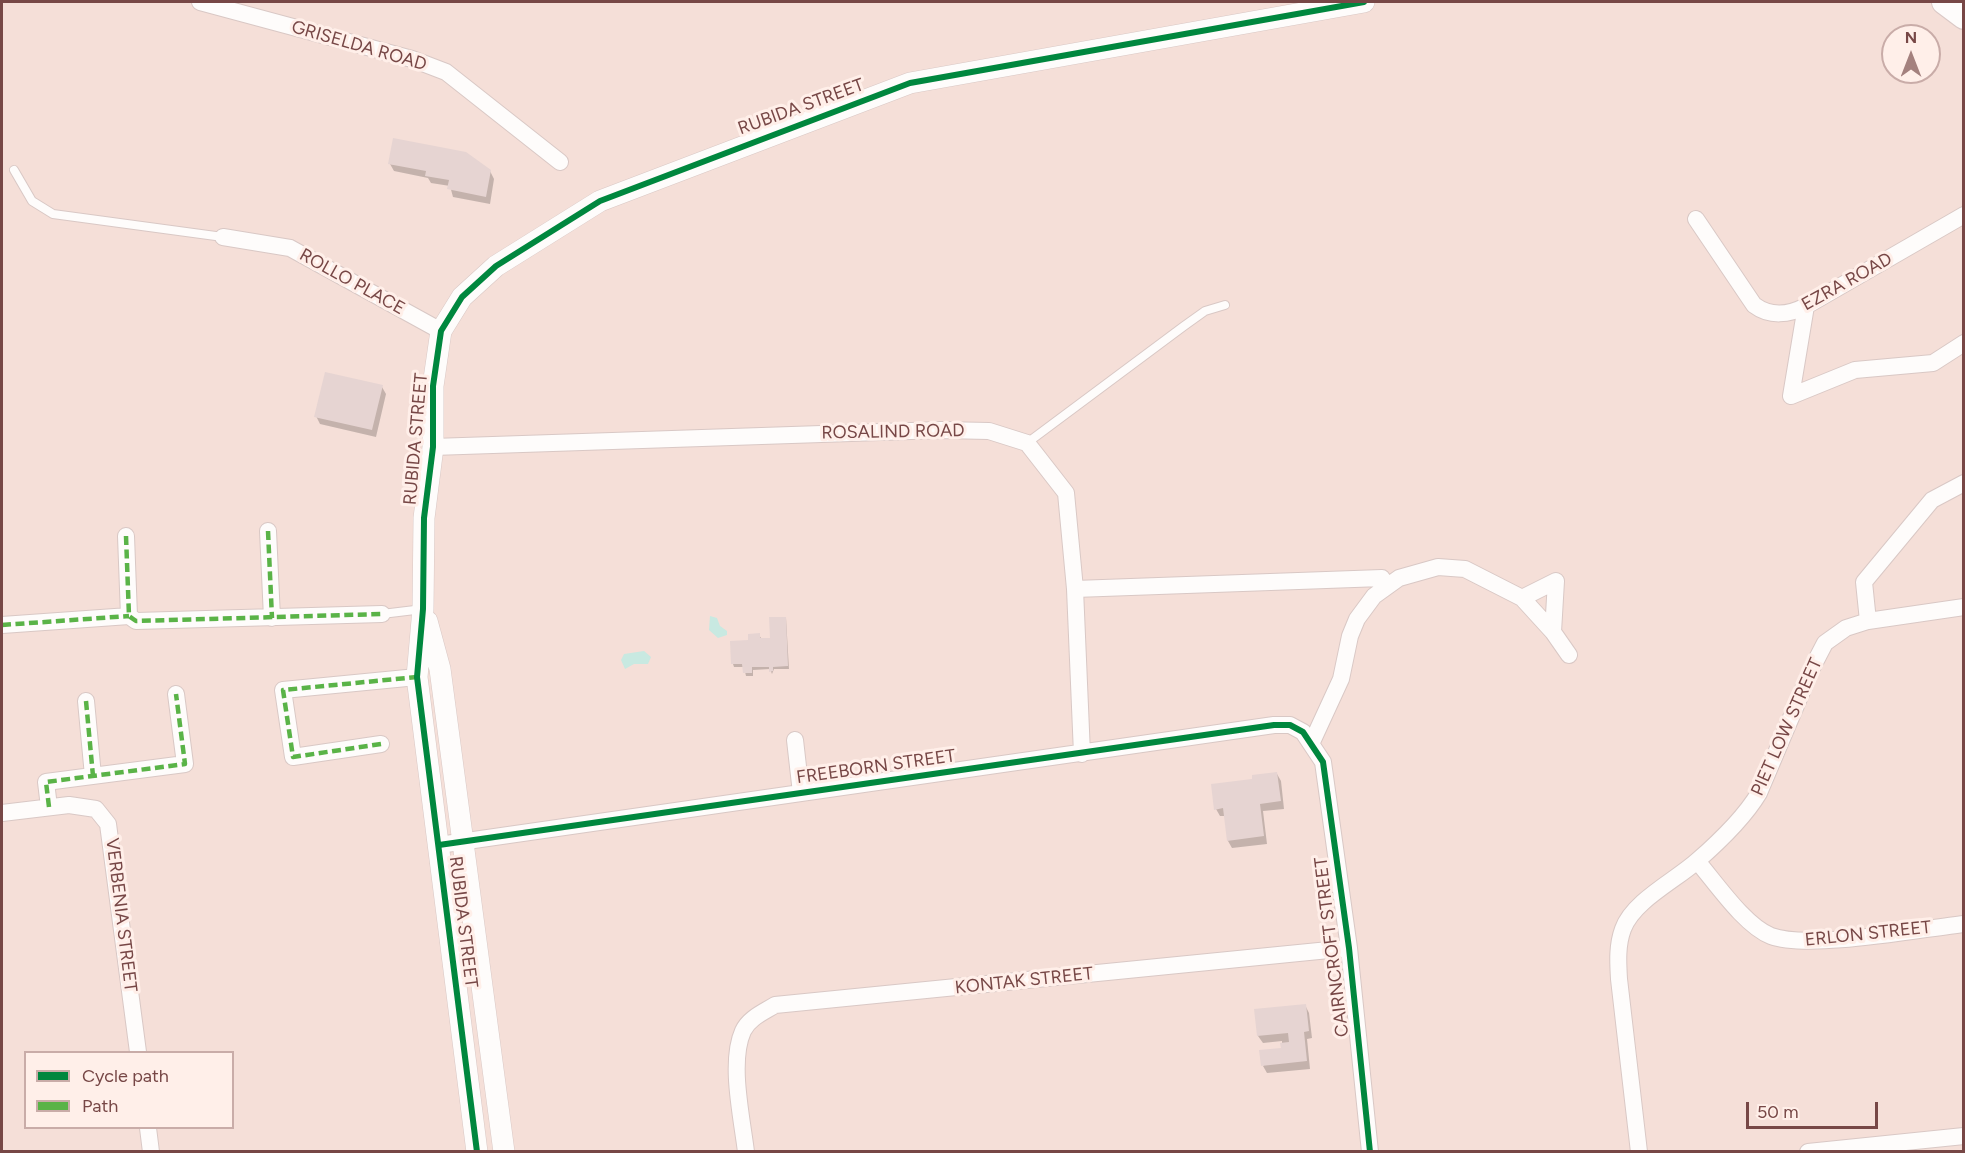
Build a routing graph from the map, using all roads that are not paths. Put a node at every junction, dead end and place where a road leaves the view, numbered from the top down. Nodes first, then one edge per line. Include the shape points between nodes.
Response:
1 (200, 2) edge
2 (1364, 2) edge
3 (1944, 2) edge
4 (1964, 17) edge
5 (560, 162) dead end
6 (14, 170) dead end
7 (1964, 215) edge
8 (1696, 219) dead end
9 (223, 237) joint
10 (1225, 305) dead end
11 (1806, 306) junction
12 (441, 331) junction
13 (1964, 343) edge
14 (1027, 443) junction
15 (433, 447) junction
16 (1964, 483) edge
17 (268, 531) dead end
18 (126, 536) dead end
19 (1382, 578) dead end
20 (1075, 590) junction
21 (1522, 598) junction
22 (1964, 607) edge
23 (423, 609) junction
24 (382, 614) joint
25 (129, 616) junction
26 (272, 618) junction
27 (1868, 621) junction
28 (2, 625) edge
29 (1553, 632) junction
30 (1569, 656) dead end
31 (417, 677) junction
32 (176, 694) dead end
33 (86, 701) dead end
34 (795, 740) dead end
35 (1312, 742) junction
36 (381, 744) dead end
37 (1082, 754) junction
38 (93, 776) junction
39 (801, 793) junction
40 (50, 807) junction
41 (2, 813) edge
42 (464, 840) junction
43 (438, 845) junction
44 (1697, 861) junction
45 (1964, 924) edge
46 (1348, 948) junction
47 (138, 1051) edge
48 (148, 1129) edge
49 (1964, 1136) edge
50 (151, 1152) edge
51 (477, 1152) edge
52 (504, 1152) edge
53 (746, 1152) edge
54 (1370, 1152) edge
55 (1639, 1152) edge
56 (1808, 1152) edge

1 - 5 street, GRISELDA ROAD via 412,59 446,72
2 - 12 street, RUBIDA STREET via 910,83 600,201 496,266 462,297
3 - 4 main road
6 - 9 lane via 32,201 53,214
7 - 11 street, EZRA ROAD
8 - 11 street, EZRA ROAD via 1754,305 1763,312 1778,313
9 - 12 street, ROLLO PLACE via 291,248
10 - 14 lane via 1206,311 1184,326
11 - 13 street via 1791,396 1855,370 1933,363
12 - 15 street, RUBIDA STREET via 434,386
14 - 15 street, ROSALIND ROAD via 989,431 941,430
14 - 20 street via 1066,494
15 - 23 street, RUBIDA STREET via 424,518
16 - 27 street via 1932,500 1864,582
17 - 26 street
18 - 25 street
19 - 20 street
20 - 37 street
21 - 29 street
21 - 29 street via 1556,581
21 - 35 street via 1465,569 1438,567 1386,585 1358,619 1350,636 1341,679
22 - 27 street, PIET LOW STREET
23 - 24 lane
23 - 31 street, RUBIDA STREET
23 - 42 street, RUBIDA STREET via 440,669
24 - 26 street
25 - 26 street via 146,622
25 - 28 street
27 - 44 street, PIET LOW STREET via 1846,628 1825,643 1759,793 1749,810
29 - 30 street
31 - 36 street via 283,690 293,757
31 - 43 street, RUBIDA STREET
32 - 38 street via 185,764
33 - 38 street
34 - 39 street
35 - 37 street, FREEBORN STREET via 1290,725 1274,725
35 - 46 street, CAIRNCROFT STREET via 1323,762
37 - 39 street, FREEBORN STREET
38 - 40 street via 46,782
39 - 42 street, FREEBORN STREET
40 - 41 street, VERBENIA STREET
40 - 47 street, VERBENIA STREET via 96,809 108,824
42 - 43 street, FREEBORN STREET
42 - 52 street, RUBIDA STREET
43 - 51 street, RUBIDA STREET
44 - 45 street, ERLON STREET via 1752,924 1770,936 1801,942
44 - 55 street, PIET LOW STREET via 1643,902 1623,926 1618,950
46 - 53 street, KONTAK STREET via 775,1005 744,1030 737,1064
46 - 54 street, CAIRNCROFT STREET
48 - 50 street
49 - 56 street

